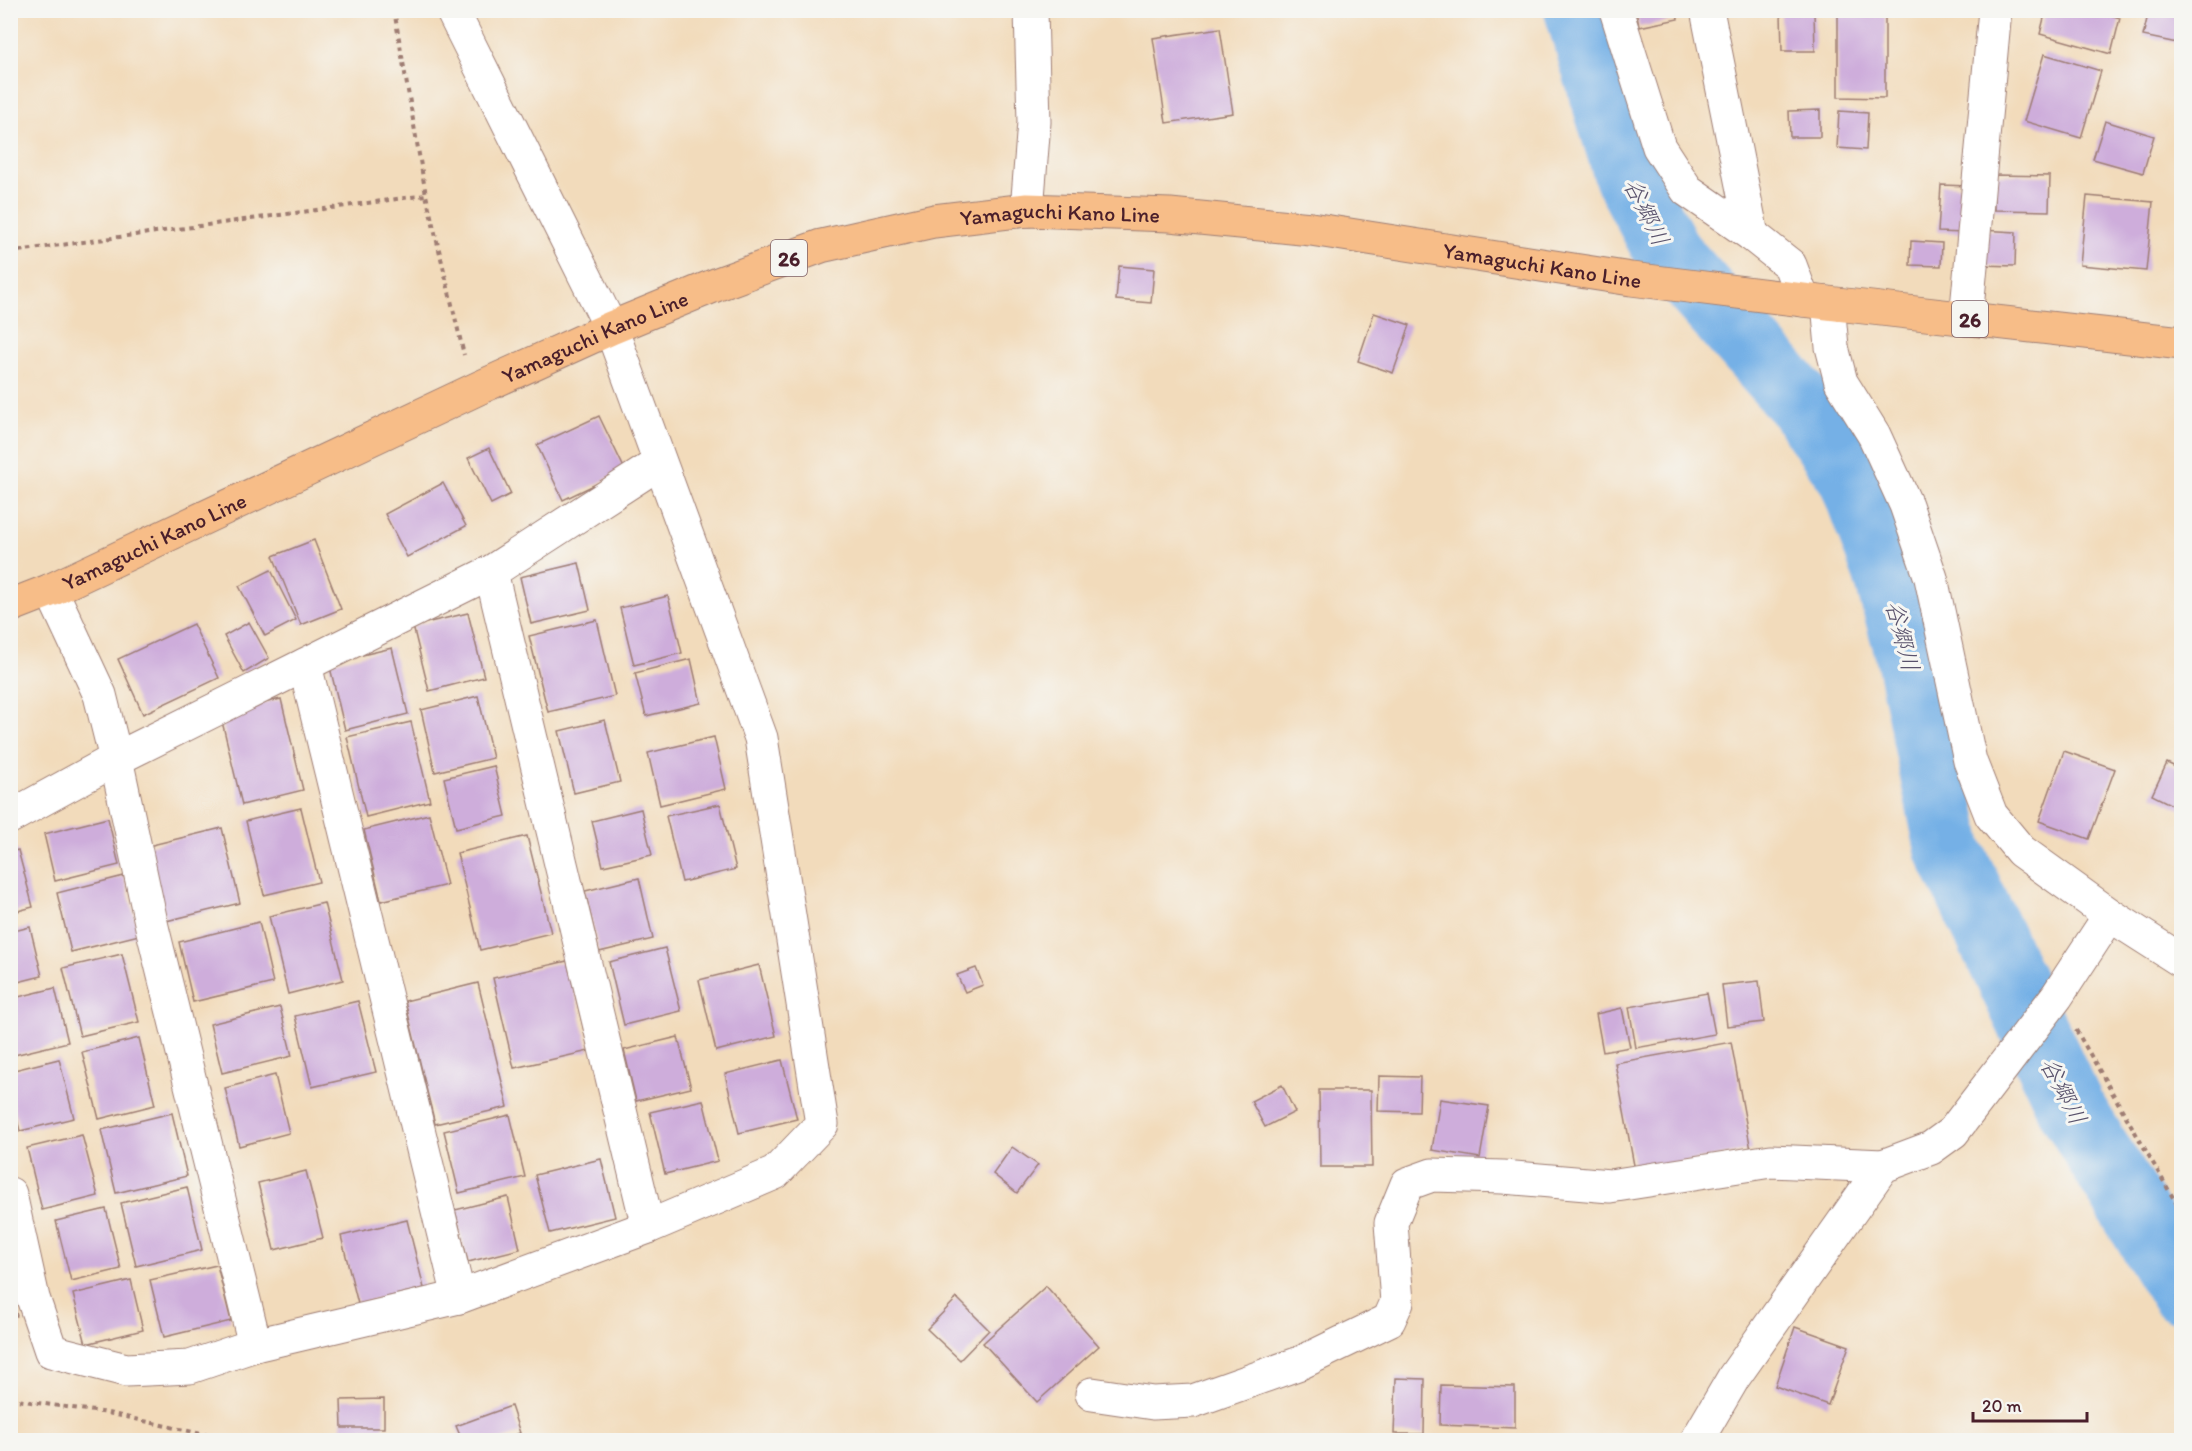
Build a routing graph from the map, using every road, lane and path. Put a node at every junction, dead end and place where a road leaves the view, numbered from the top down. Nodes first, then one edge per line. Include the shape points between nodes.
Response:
1 (394, 10) edge
2 (452, 10) edge
3 (1031, 10) edge
4 (1616, 10) edge
5 (1707, 10) edge
6 (1995, 10) edge
7 (426, 195) junction
8 (1028, 210) junction
9 (1752, 235) junction
10 (10, 252) edge
11 (1816, 302) junction
12 (1966, 319) junction
13 (611, 328) junction
14 (2181, 343) edge
15 (481, 387) junction
16 (659, 463) junction
17 (491, 572) junction
18 (51, 590) junction
19 (10, 606) edge
20 (305, 665) junction
21 (116, 759) junction
22 (10, 817) edge
23 (2110, 915) junction
24 (2181, 961) edge
25 (2053, 1000) junction
26 (1883, 1166) junction
27 (10, 1194) edge
28 (2181, 1214) edge
29 (648, 1227) junction
30 (459, 1297) junction
31 (255, 1345) junction
32 (1092, 1394) dead end
33 (10, 1399) edge
34 (229, 1440) edge
35 (1697, 1440) edge

1 - 7 path
2 - 13 street
3 - 8 street via 1034,122
4 - 9 street via 1659,147 1687,190
5 - 9 street
6 - 12 street
7 - 10 path
7 - 15 path via 464,356
8 - 11 main road, Yamaguchi Kano Line / 26 via 1170,215 1311,229 1631,279
8 - 13 main road, Yamaguchi Kano Line / 26 via 934,221 821,246
9 - 11 street via 1790,265
11 - 12 main road, Yamaguchi Kano Line / 26
11 - 23 street via 1841,382 1874,435 1906,505 1930,578 1970,761 1990,815 2021,851
12 - 14 main road, Yamaguchi Kano Line / 26
13 - 15 main road, Yamaguchi Kano Line / 26
13 - 16 street
15 - 18 main road, Yamaguchi Kano Line / 26
16 - 17 street
16 - 29 street via 761,738 822,1124 775,1173
17 - 20 street
17 - 29 street
18 - 19 main road, Yamaguchi Kano Line / 26
18 - 21 street via 100,695
20 - 21 street
20 - 30 street
21 - 22 street
21 - 31 street via 152,927
23 - 24 street
23 - 25 street
25 - 26 street via 1953,1132 1931,1148
25 - 28 path
26 - 32 street via 1771,1161 1610,1186 1432,1175 1407,1184 1391,1223 1397,1302 1389,1320 1300,1363 1193,1401 1153,1403
26 - 35 street via 1734,1377
27 - 31 street via 33,1298 51,1351 126,1370 190,1366
29 - 30 street
30 - 31 street
33 - 34 path via 108,1413

